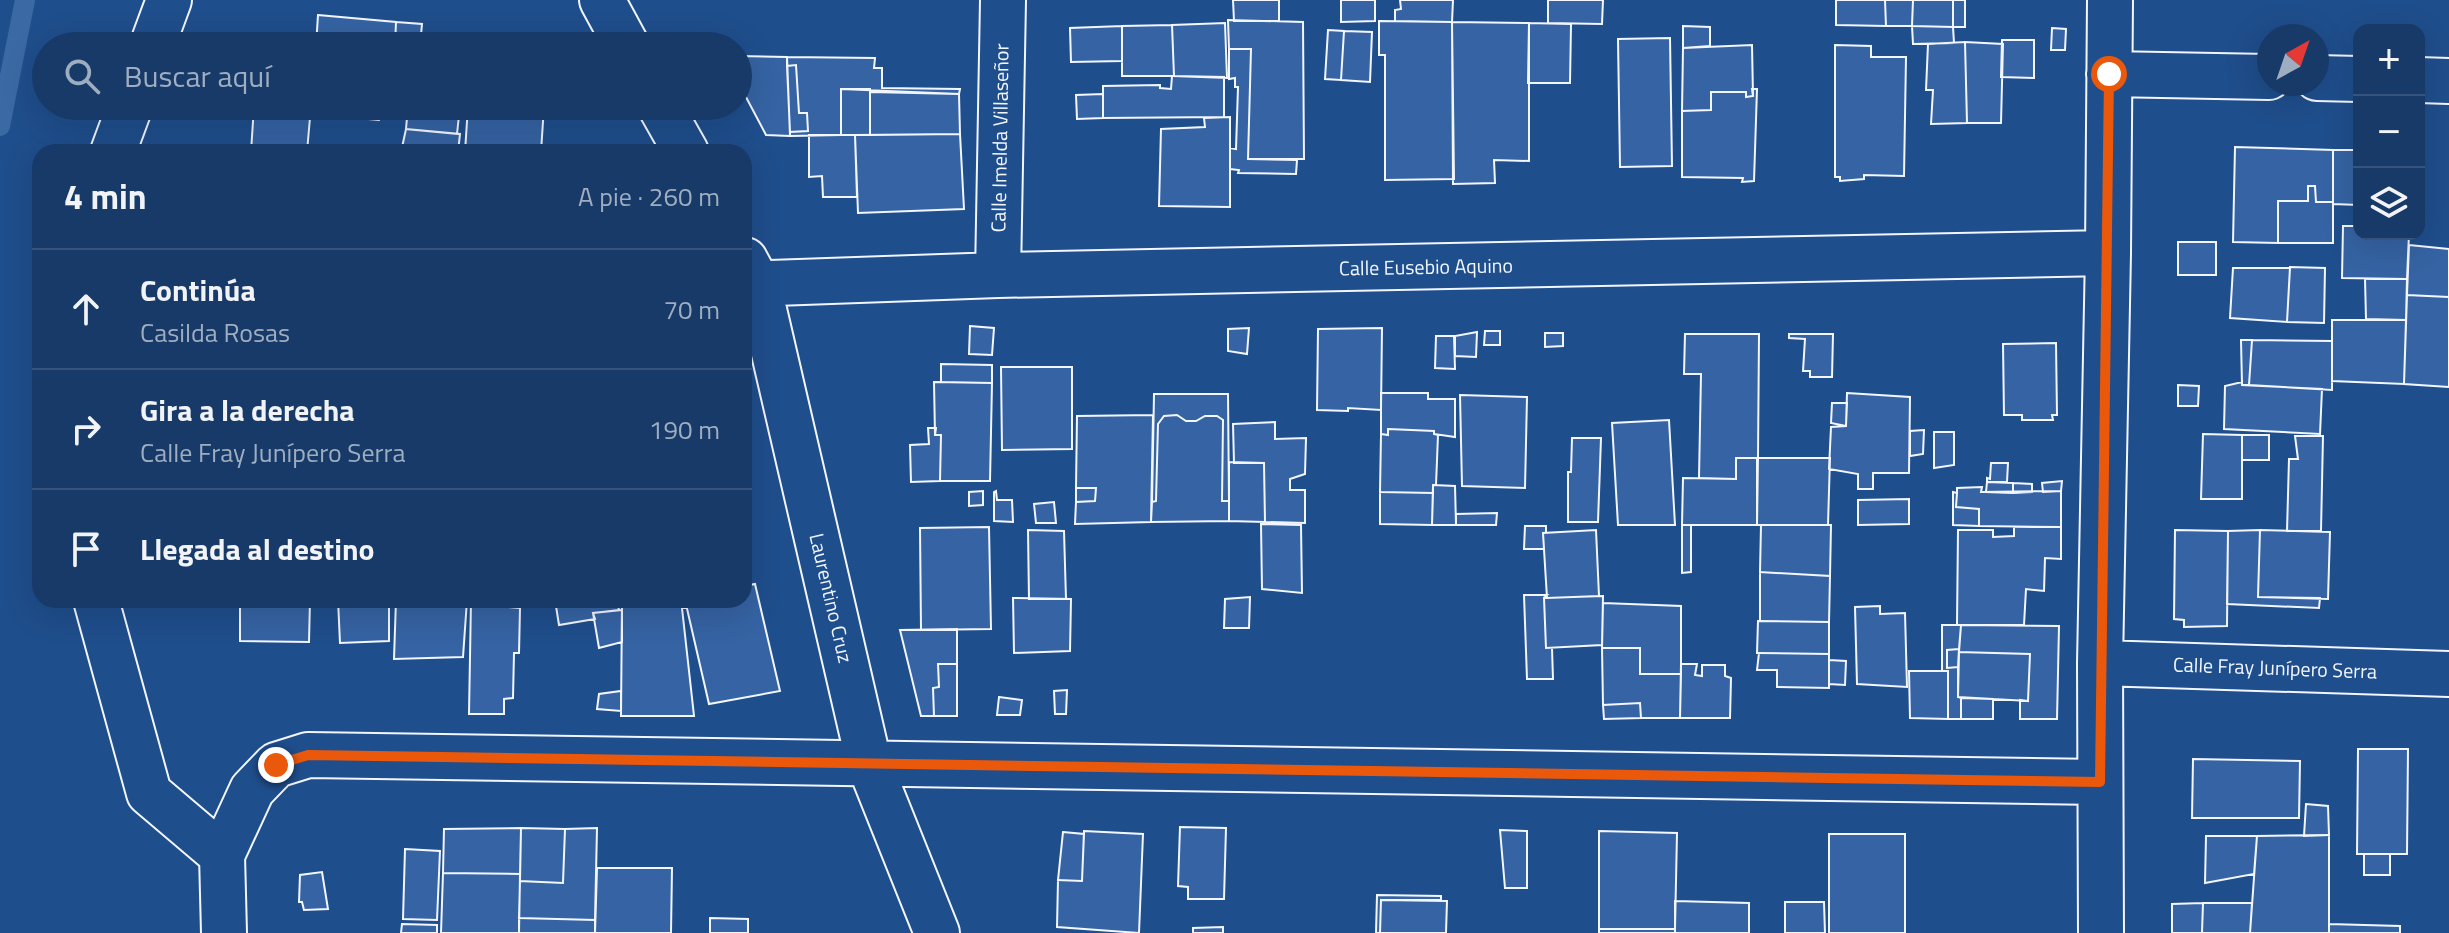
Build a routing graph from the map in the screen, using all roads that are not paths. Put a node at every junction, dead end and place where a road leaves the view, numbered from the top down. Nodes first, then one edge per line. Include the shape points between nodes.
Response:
1 (169, 0) edge
2 (602, 0) edge
3 (1003, 0) edge
4 (2110, 0) edge
5 (157, 32) edge
6 (619, 32) edge
7 (2109, 74) junction
8 (2257, 77) edge
9 (2329, 78) edge
10 (2353, 79) edge
11 (2425, 80) edge
12 (2449, 81) edge
13 (125, 120) edge
14 (668, 120) edge
15 (116, 144) edge
16 (681, 144) edge
17 (2108, 253) junction
18 (752, 275) edge
19 (998, 275) junction
20 (752, 287) edge
21 (98, 608) edge
22 (2100, 663) junction
23 (2449, 674) edge
24 (869, 763) junction
25 (2100, 782) junction
26 (222, 855) junction
27 (224, 933) edge
28 (937, 933) edge
29 (2101, 933) edge

1 - 5 street
2 - 6 street
3 - 19 street, Calle Imelda Villaseñor
4 - 7 street
7 - 8 street
7 - 17 street
9 - 10 street
11 - 12 street
13 - 15 street
14 - 16 street
17 - 19 street, Calle Eusebio Aquino
17 - 22 street
18 - 19 street, Calle Eusebio Aquino
20 - 24 street, Laurentino Cruz
21 - 26 street via 149,793
22 - 23 street, Calle Fray Junípero Serra
22 - 25 street
24 - 25 street
24 - 26 street via 308,755 276,765 252,790
24 - 28 street, Laurentino Cruz
25 - 29 street
26 - 27 street

